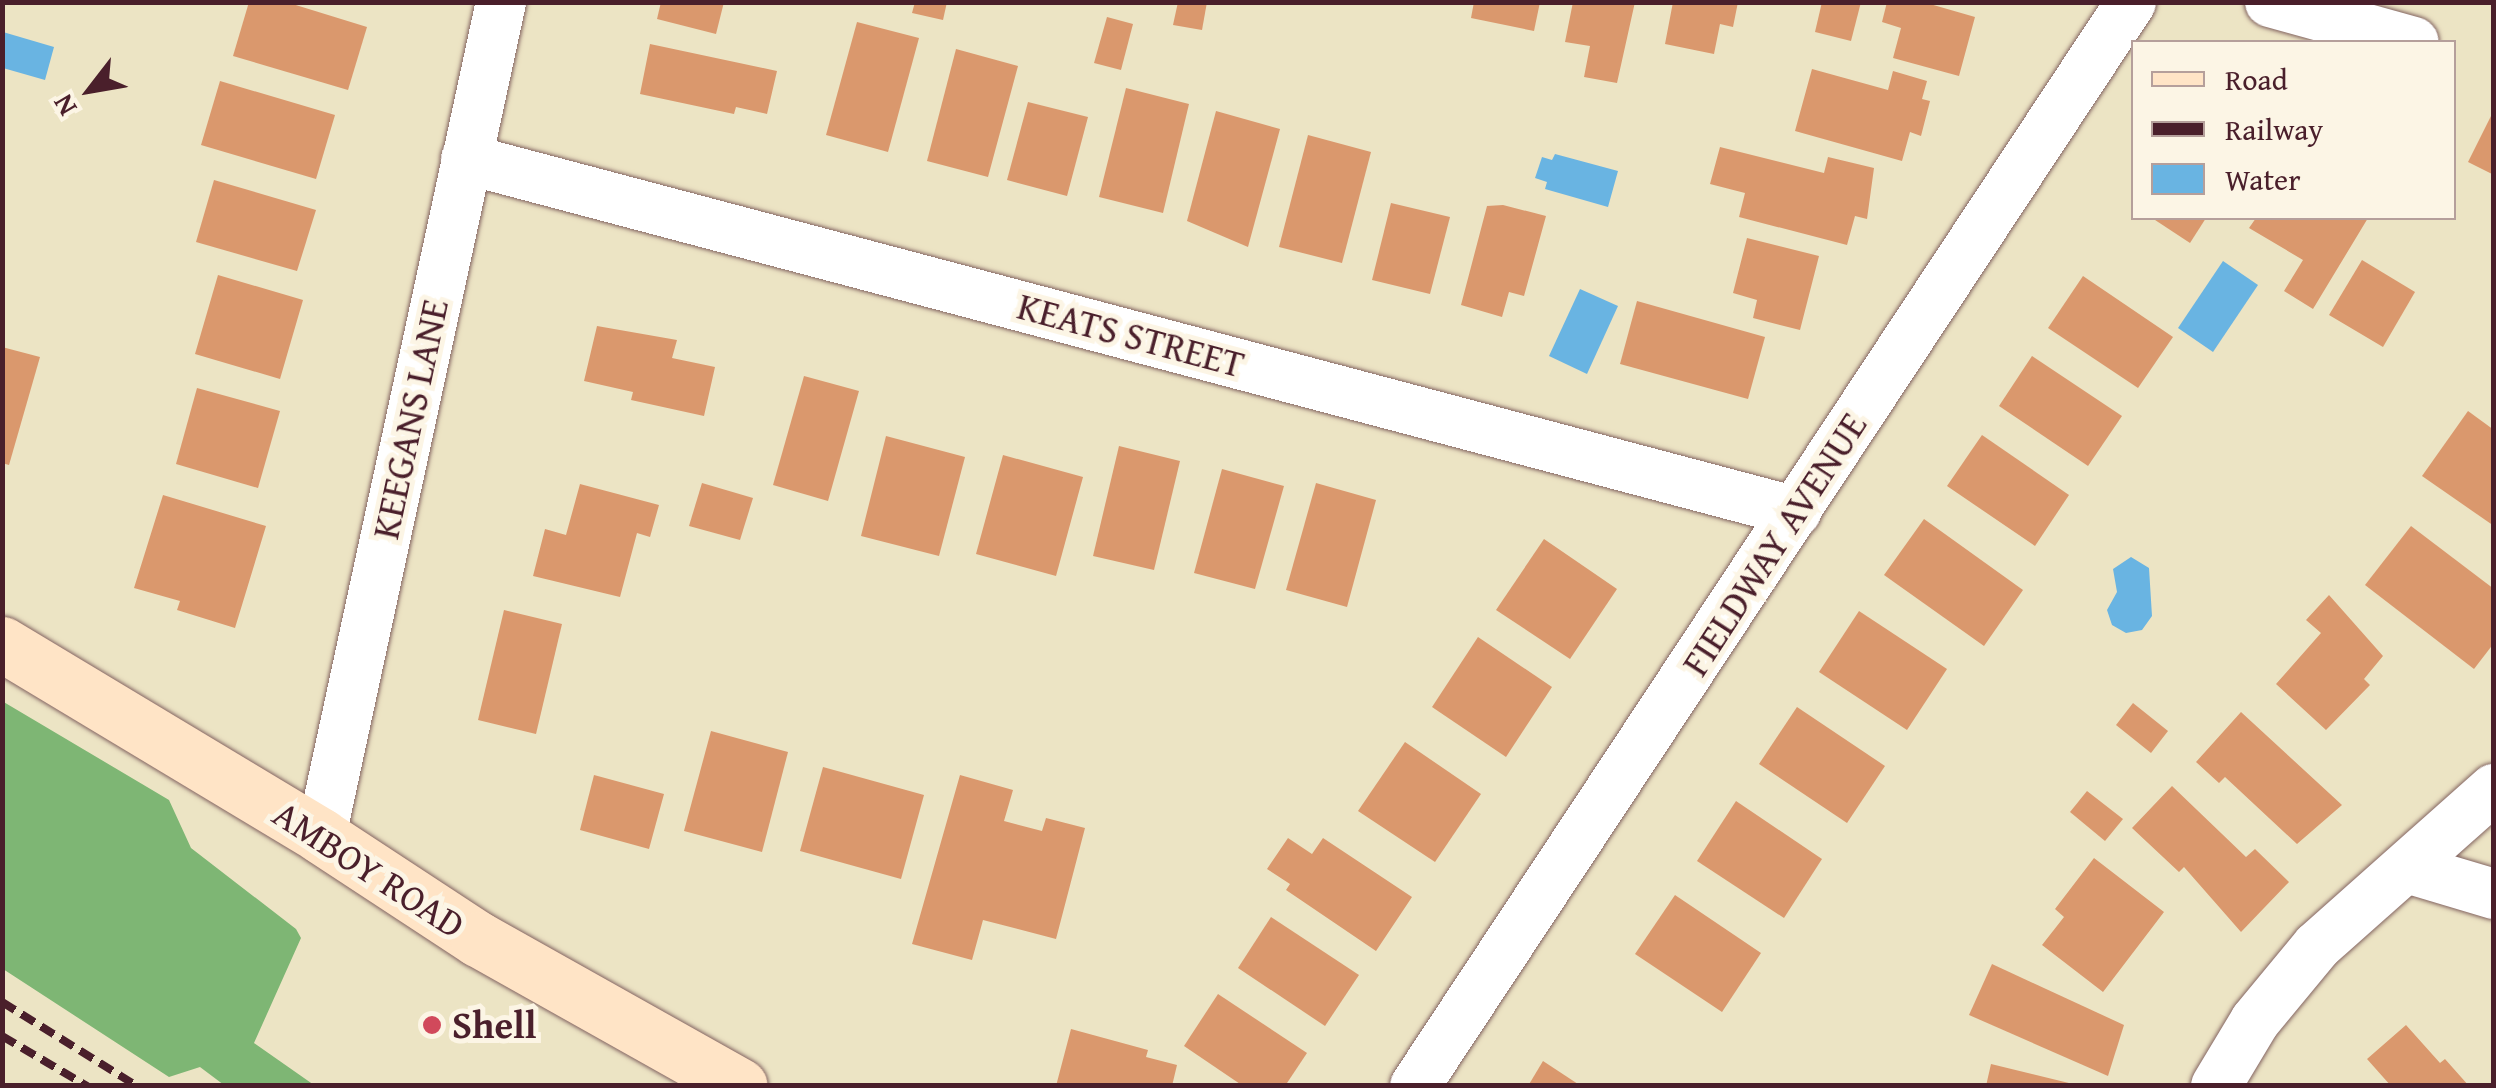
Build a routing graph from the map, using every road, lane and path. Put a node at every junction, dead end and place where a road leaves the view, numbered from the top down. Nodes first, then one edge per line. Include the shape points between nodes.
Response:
1 (501, 2) edge
2 (2132, 2) edge
3 (2270, 2) edge
4 (2407, 40) edge
5 (466, 159) junction
6 (1796, 512) junction
7 (2, 644) edge
8 (2494, 789) edge
9 (321, 836) junction
10 (2410, 869) junction
11 (2494, 894) edge
12 (740, 1086) edge
13 (1416, 1086) edge
14 (2216, 1086) edge

1 - 5 street, KEEGANS LANE
2 - 6 street, FIELDWAY AVENUE
3 - 4 street
5 - 6 street, KEATS STREET
5 - 9 street, KEEGANS LANE
6 - 13 street, FIELDWAY AVENUE
7 - 9 main road, AMBOY ROAD
8 - 10 street
9 - 12 main road, AMBOY ROAD via 478,939
10 - 11 street
10 - 14 street via 2317,946 2255,1020

